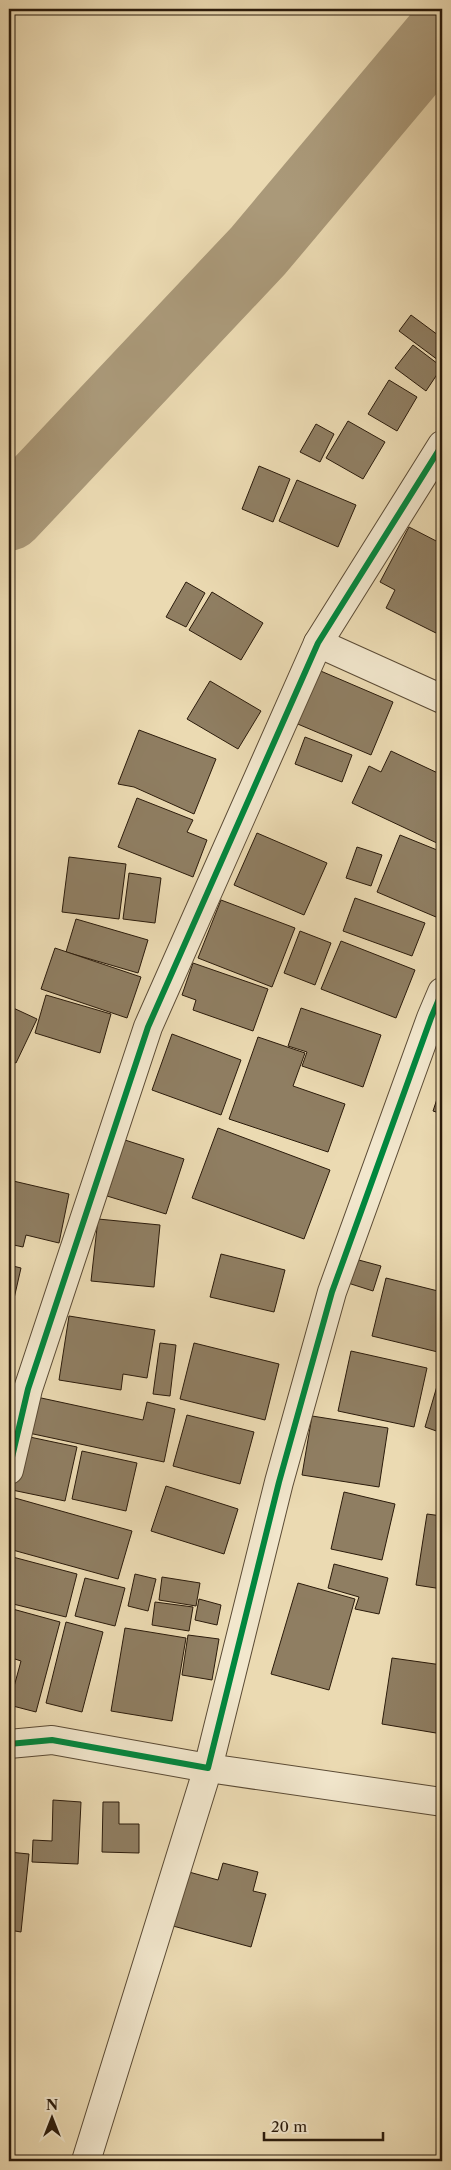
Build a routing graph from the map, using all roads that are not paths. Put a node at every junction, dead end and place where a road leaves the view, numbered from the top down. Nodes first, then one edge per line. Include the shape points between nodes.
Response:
1 (442, 445) edge
2 (318, 643) junction
3 (442, 699) edge
4 (442, 992) edge
5 (9, 1470) edge
6 (9, 1744) edge
7 (208, 1768) junction
8 (442, 1802) edge
9 (86, 2161) edge

1 - 2 street
2 - 3 street
2 - 5 street via 148,1027 28,1389
4 - 7 street via 332,1292 278,1482
6 - 7 street via 52,1740
7 - 8 street
7 - 9 street

